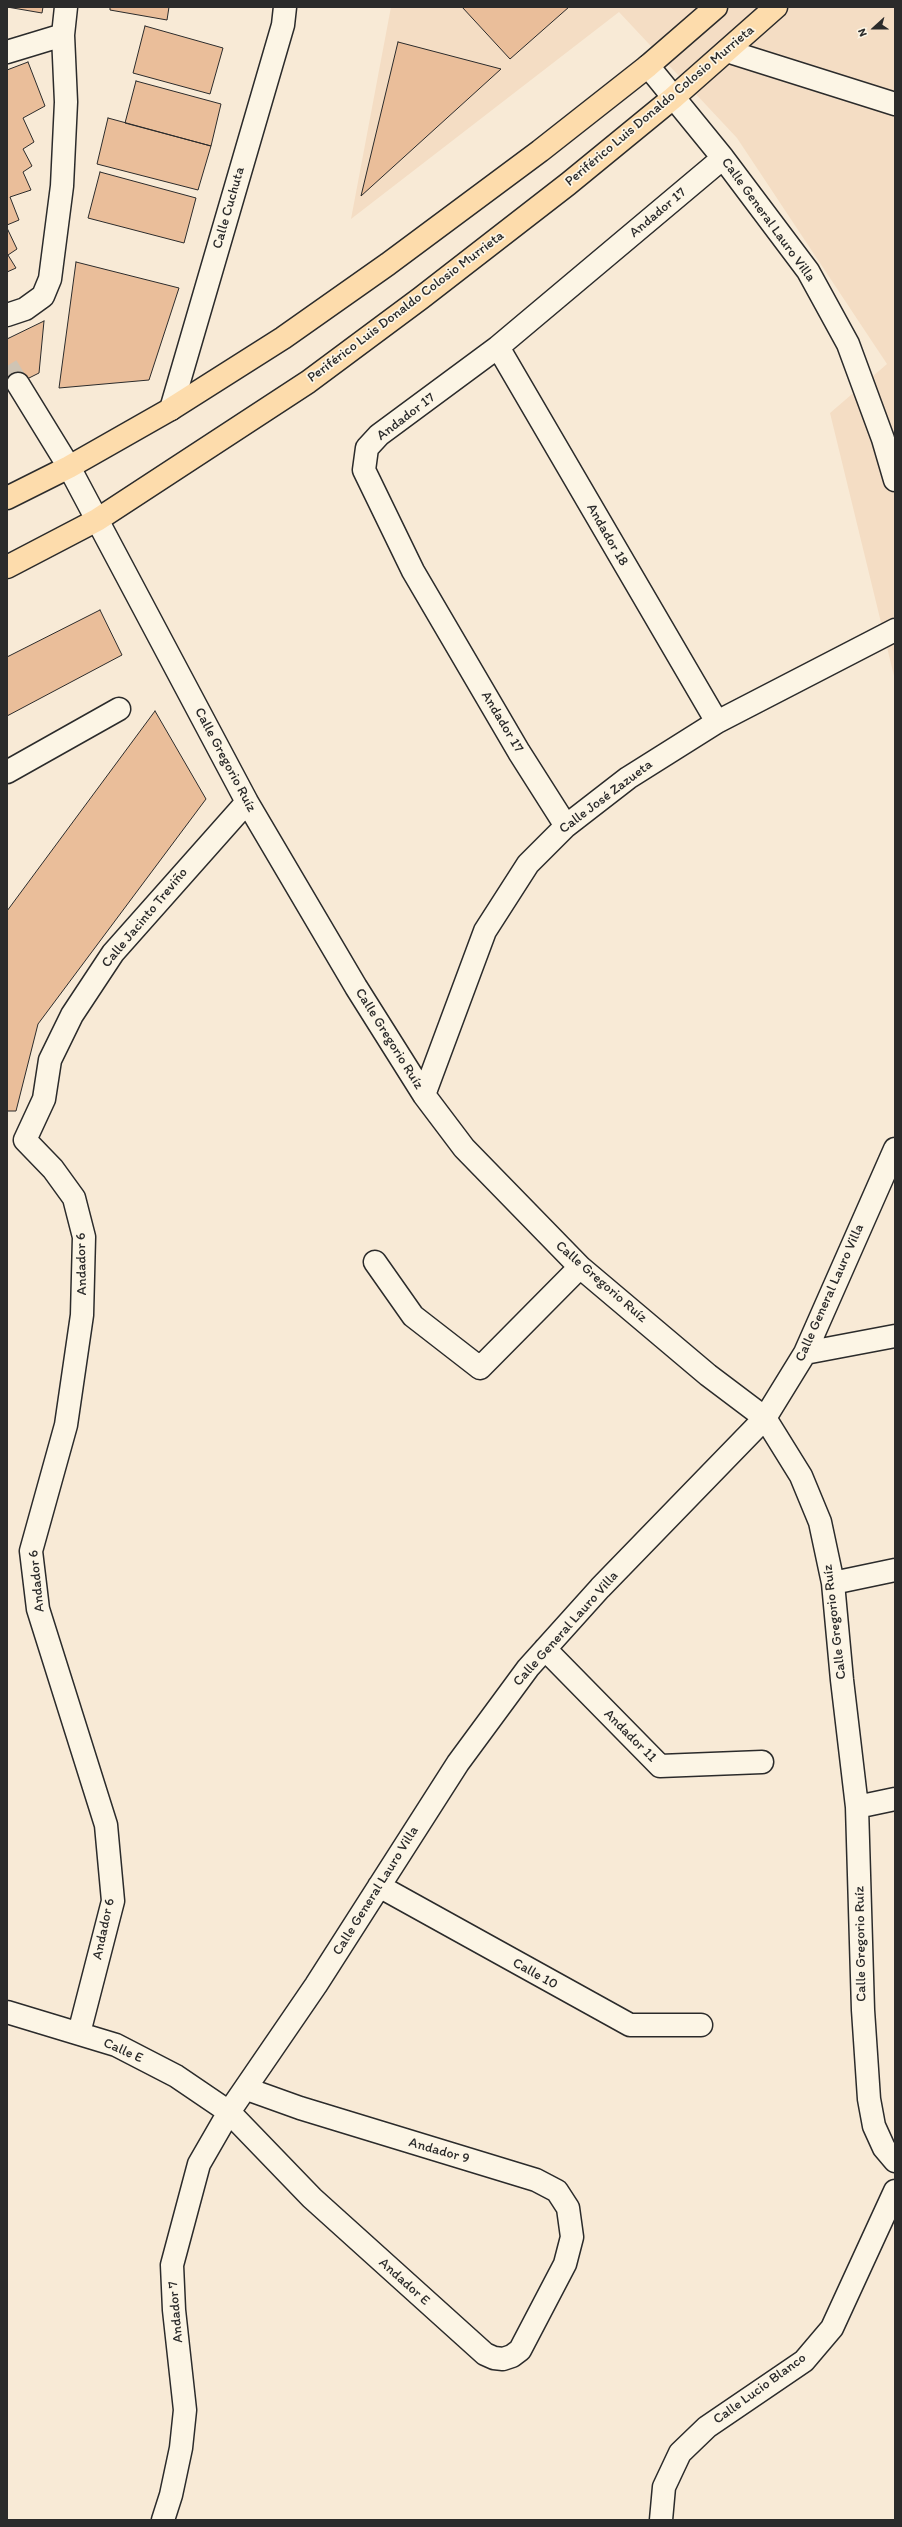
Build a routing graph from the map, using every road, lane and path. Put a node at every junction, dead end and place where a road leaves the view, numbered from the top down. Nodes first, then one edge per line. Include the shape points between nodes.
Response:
1 (66, 7) edge
2 (285, 7) edge
3 (716, 7) edge
4 (776, 7) edge
5 (63, 35) junction
6 (727, 51) junction
7 (7, 52) edge
8 (648, 66) junction
9 (674, 98) junction
10 (895, 104) edge
11 (723, 158) junction
12 (7, 315) edge
13 (498, 347) junction
14 (18, 384) tunnel mouth
15 (171, 409) junction
16 (889, 439) edge
17 (69, 467) junction
18 (895, 480) edge
19 (7, 498) edge
20 (97, 520) junction
21 (7, 567) edge
22 (895, 630) edge
23 (119, 709) dead end
24 (717, 722) junction
25 (7, 772) edge
26 (247, 802) junction
27 (566, 826) junction
28 (424, 1095) junction
29 (16, 1140) edge
30 (895, 1149) edge
31 (375, 1262) dead end
32 (580, 1267) junction
33 (895, 1336) edge
34 (805, 1353) junction
35 (765, 1418) junction
36 (895, 1570) edge
37 (833, 1583) junction
38 (545, 1649) junction
39 (762, 1762) dead end
40 (895, 1799) edge
41 (857, 1807) junction
42 (379, 1886) junction
43 (7, 2012) edge
44 (701, 2025) dead end
45 (78, 2033) junction
46 (247, 2090) junction
47 (229, 2112) junction
48 (895, 2161) edge
49 (895, 2191) edge
50 (565, 2264) joint
51 (163, 2520) edge
52 (661, 2520) edge

1 - 5 street
2 - 15 street, Calle Cuchuta via 283,25
3 - 8 main road
4 - 6 main road, Periférico Luis Donaldo Colosio Murrieta
5 - 7 street
5 - 12 street via 66,102 62,179 50,279 43,296 25,309
6 - 9 main road, Periférico Luis Donaldo Colosio Murrieta
6 - 10 street
8 - 9 street, Calle General Lauro Villa
8 - 15 main road via 540,151 388,264 283,338
9 - 11 street, Calle General Lauro Villa
9 - 20 main road, Periférico Luis Donaldo Colosio Murrieta via 421,298 308,382
11 - 13 street, Andador 17
11 - 16 street, Calle General Lauro Villa via 808,271 848,344
13 - 24 street, Andador 18
13 - 27 street, Andador 17 via 379,435 367,448 364,470 413,572 519,752
14 - 17 street, Calle Gregorio Ruíz
15 - 17 main road
16 - 18 street, Calle General Lauro Villa
17 - 19 main road
17 - 20 street, Calle Gregorio Ruíz
20 - 21 main road, Periférico Luis Donaldo Colosio Murrieta
20 - 26 street, Calle Gregorio Ruíz
22 - 24 street, Calle José Zazueta
23 - 25 street
24 - 27 street, Calle José Zazueta via 628,778
26 - 28 street, Calle Gregorio Ruíz via 356,987
26 - 29 street, Calle Jacinto Treviño via 189,864 108,959 72,1015 50,1060 44,1098
27 - 28 street, Calle José Zazueta via 528,864 485,931
28 - 32 street, Calle Gregorio Ruíz via 464,1148
29 - 45 street, Andador 6 via 52,1169 74,1198 84,1237 82,1315 66,1425 31,1551 38,1609 106,1825 113,1901
30 - 34 street, Calle General Lauro Villa
31 - 32 street via 413,1316 480,1368
32 - 35 street, Calle Gregorio Ruíz via 708,1375
33 - 34 street
34 - 35 street, Calle General Lauro Villa
35 - 37 street, Calle Gregorio Ruíz via 801,1476 817,1516
35 - 38 street, Calle General Lauro Villa via 600,1588
36 - 37 street
37 - 41 street, Calle Gregorio Ruíz
38 - 39 street, Andador 11 via 660,1766
38 - 42 street, Calle General Lauro Villa via 458,1763
40 - 41 street
41 - 48 street, Calle Gregorio Ruíz via 863,2010 869,2099 874,2126 884,2148
42 - 44 street, Calle 10 via 630,2025
42 - 46 street, Calle General Lauro Villa
43 - 45 street, Calle E
45 - 47 street, Calle E via 116,2045 170,2073
46 - 47 street, Calle General Lauro Villa
46 - 50 street, Andador 9 via 536,2180 556,2190 564,2199 572,2221 572,2237
47 - 50 street, Andador E via 312,2198 485,2354 494,2358 512,2356 520,2350
47 - 51 street, Andador 7 via 199,2164 172,2265 174,2310 185,2410 181,2448
49 - 52 street, Calle Lucio Blanco via 832,2328 804,2361 707,2427 680,2452 664,2487

